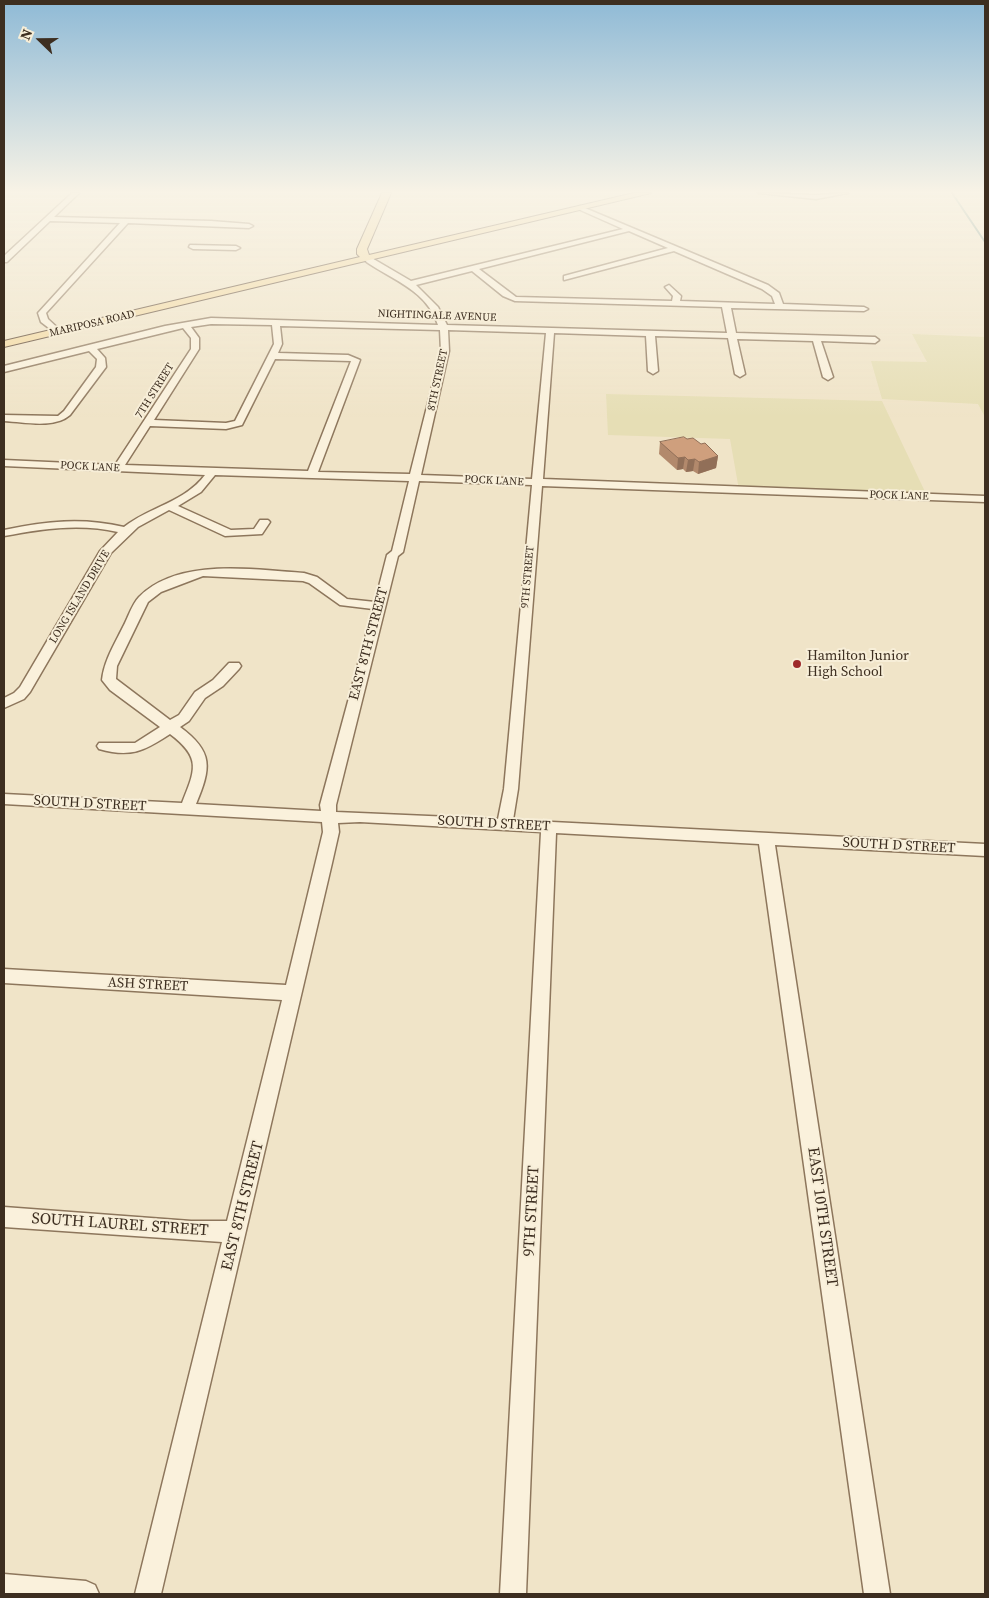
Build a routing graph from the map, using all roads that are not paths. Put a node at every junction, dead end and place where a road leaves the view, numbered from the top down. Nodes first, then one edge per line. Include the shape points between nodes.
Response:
1 (83, 268) edge
2 (331, 268) edge
3 (382, 268) edge
4 (474, 268) joint
5 (605, 268) edge
6 (722, 268) edge
7 (410, 284) junction
8 (669, 287) dead end
9 (582, 300) junction
10 (676, 303) junction
11 (726, 305) junction
12 (780, 306) junction
13 (864, 308) dead end
14 (275, 322) junction
15 (185, 325) junction
16 (443, 327) junction
17 (550, 331) junction
18 (58, 332) junction
19 (650, 333) junction
20 (732, 336) junction
21 (816, 338) junction
22 (875, 340) dead end
23 (4, 344) edge
24 (91, 348) junction
25 (273, 356) junction
26 (4, 369) edge
27 (653, 371) dead end
28 (740, 374) dead end
29 (828, 376) dead end
30 (4, 418) edge
31 (149, 423) junction
32 (4, 463) edge
33 (118, 468) junction
34 (212, 472) junction
35 (312, 474) junction
36 (415, 478) junction
37 (536, 483) junction
38 (985, 500) edge
39 (170, 506) junction
40 (264, 522) dead end
41 (126, 531) junction
42 (4, 533) edge
43 (380, 606) junction
44 (234, 666) dead end
45 (7, 703) edge
46 (170, 727) junction
47 (104, 746) dead end
48 (4, 799) edge
49 (187, 809) junction
50 (329, 815) junction
51 (505, 823) junction
52 (549, 827) junction
53 (766, 839) junction
54 (985, 850) edge
55 (4, 976) edge
56 (292, 992) junction
57 (4, 1216) edge
58 (236, 1232) junction
59 (4, 1587) edge
60 (86, 1594) edge
61 (148, 1594) edge
62 (513, 1594) edge
63 (876, 1594) edge

1 - 18 street via 42,313 44,320
2 - 18 main road, MARIPOSA ROAD
3 - 7 street, 8TH STREET
4 - 7 street
4 - 9 street via 512,298
5 - 9 street via 567,278 580,289
6 - 12 street via 765,286 776,296
7 - 16 street, 8TH STREET via 435,307
8 - 10 street via 676,296
9 - 10 street
10 - 11 street
11 - 12 street
11 - 20 street
12 - 13 street
14 - 15 street, NIGHTINGALE AVENUE via 212,321
14 - 16 street, NIGHTINGALE AVENUE
14 - 25 street via 278,344
15 - 24 street, NIGHTINGALE AVENUE
15 - 31 street, 7TH STREET via 195,338 195,348
16 - 17 street, NIGHTINGALE AVENUE
16 - 36 street, 8TH STREET via 446,331 445,351
17 - 19 street, NIGHTINGALE AVENUE
17 - 37 street, 9TH STREET
18 - 23 main road, MARIPOSA ROAD
19 - 20 street, NIGHTINGALE AVENUE
19 - 27 street
20 - 21 street, NIGHTINGALE AVENUE
20 - 28 street
21 - 22 street, NIGHTINGALE AVENUE
21 - 29 street
24 - 26 street, NIGHTINGALE AVENUE
24 - 30 street via 102,358 101,367 65,416 52,420
25 - 31 street via 239,423 226,426
25 - 35 street via 356,360
31 - 33 street, 7TH STREET
32 - 33 street, POCK LANE
33 - 34 street, POCK LANE
34 - 35 street, POCK LANE
34 - 39 street, LONG ISLAND DRIVE via 202,486
35 - 36 street, POCK LANE
36 - 37 street, POCK LANE
36 - 43 street, EAST 8TH STREET
37 - 38 street, POCK LANE
37 - 51 street, 9TH STREET via 511,789
39 - 40 street via 229,534 258,532
39 - 41 street, LONG ISLAND DRIVE
41 - 42 street via 70,522
41 - 45 street, LONG ISLAND DRIVE via 106,551 25,688
43 - 46 street via 344,602 313,580 296,575 203,572 157,589 143,600 108,674 111,684
43 - 50 street, EAST 8TH STREET via 328,805
44 - 46 street via 218,683 200,695 184,718
46 - 47 street via 135,748
46 - 49 street via 189,741 199,754 199,777
48 - 49 street, SOUTH D STREET
49 - 50 street, SOUTH D STREET
50 - 51 street, SOUTH D STREET
50 - 56 street, EAST 8TH STREET via 331,832
51 - 52 street, SOUTH D STREET
52 - 53 street, SOUTH D STREET
52 - 62 street, 9TH STREET
53 - 54 street, SOUTH D STREET
53 - 63 street, EAST 10TH STREET
55 - 56 street, ASH STREET
56 - 58 street, EAST 8TH STREET
57 - 58 street, SOUTH LAUREL STREET
58 - 61 street, EAST 8TH STREET
59 - 60 street

